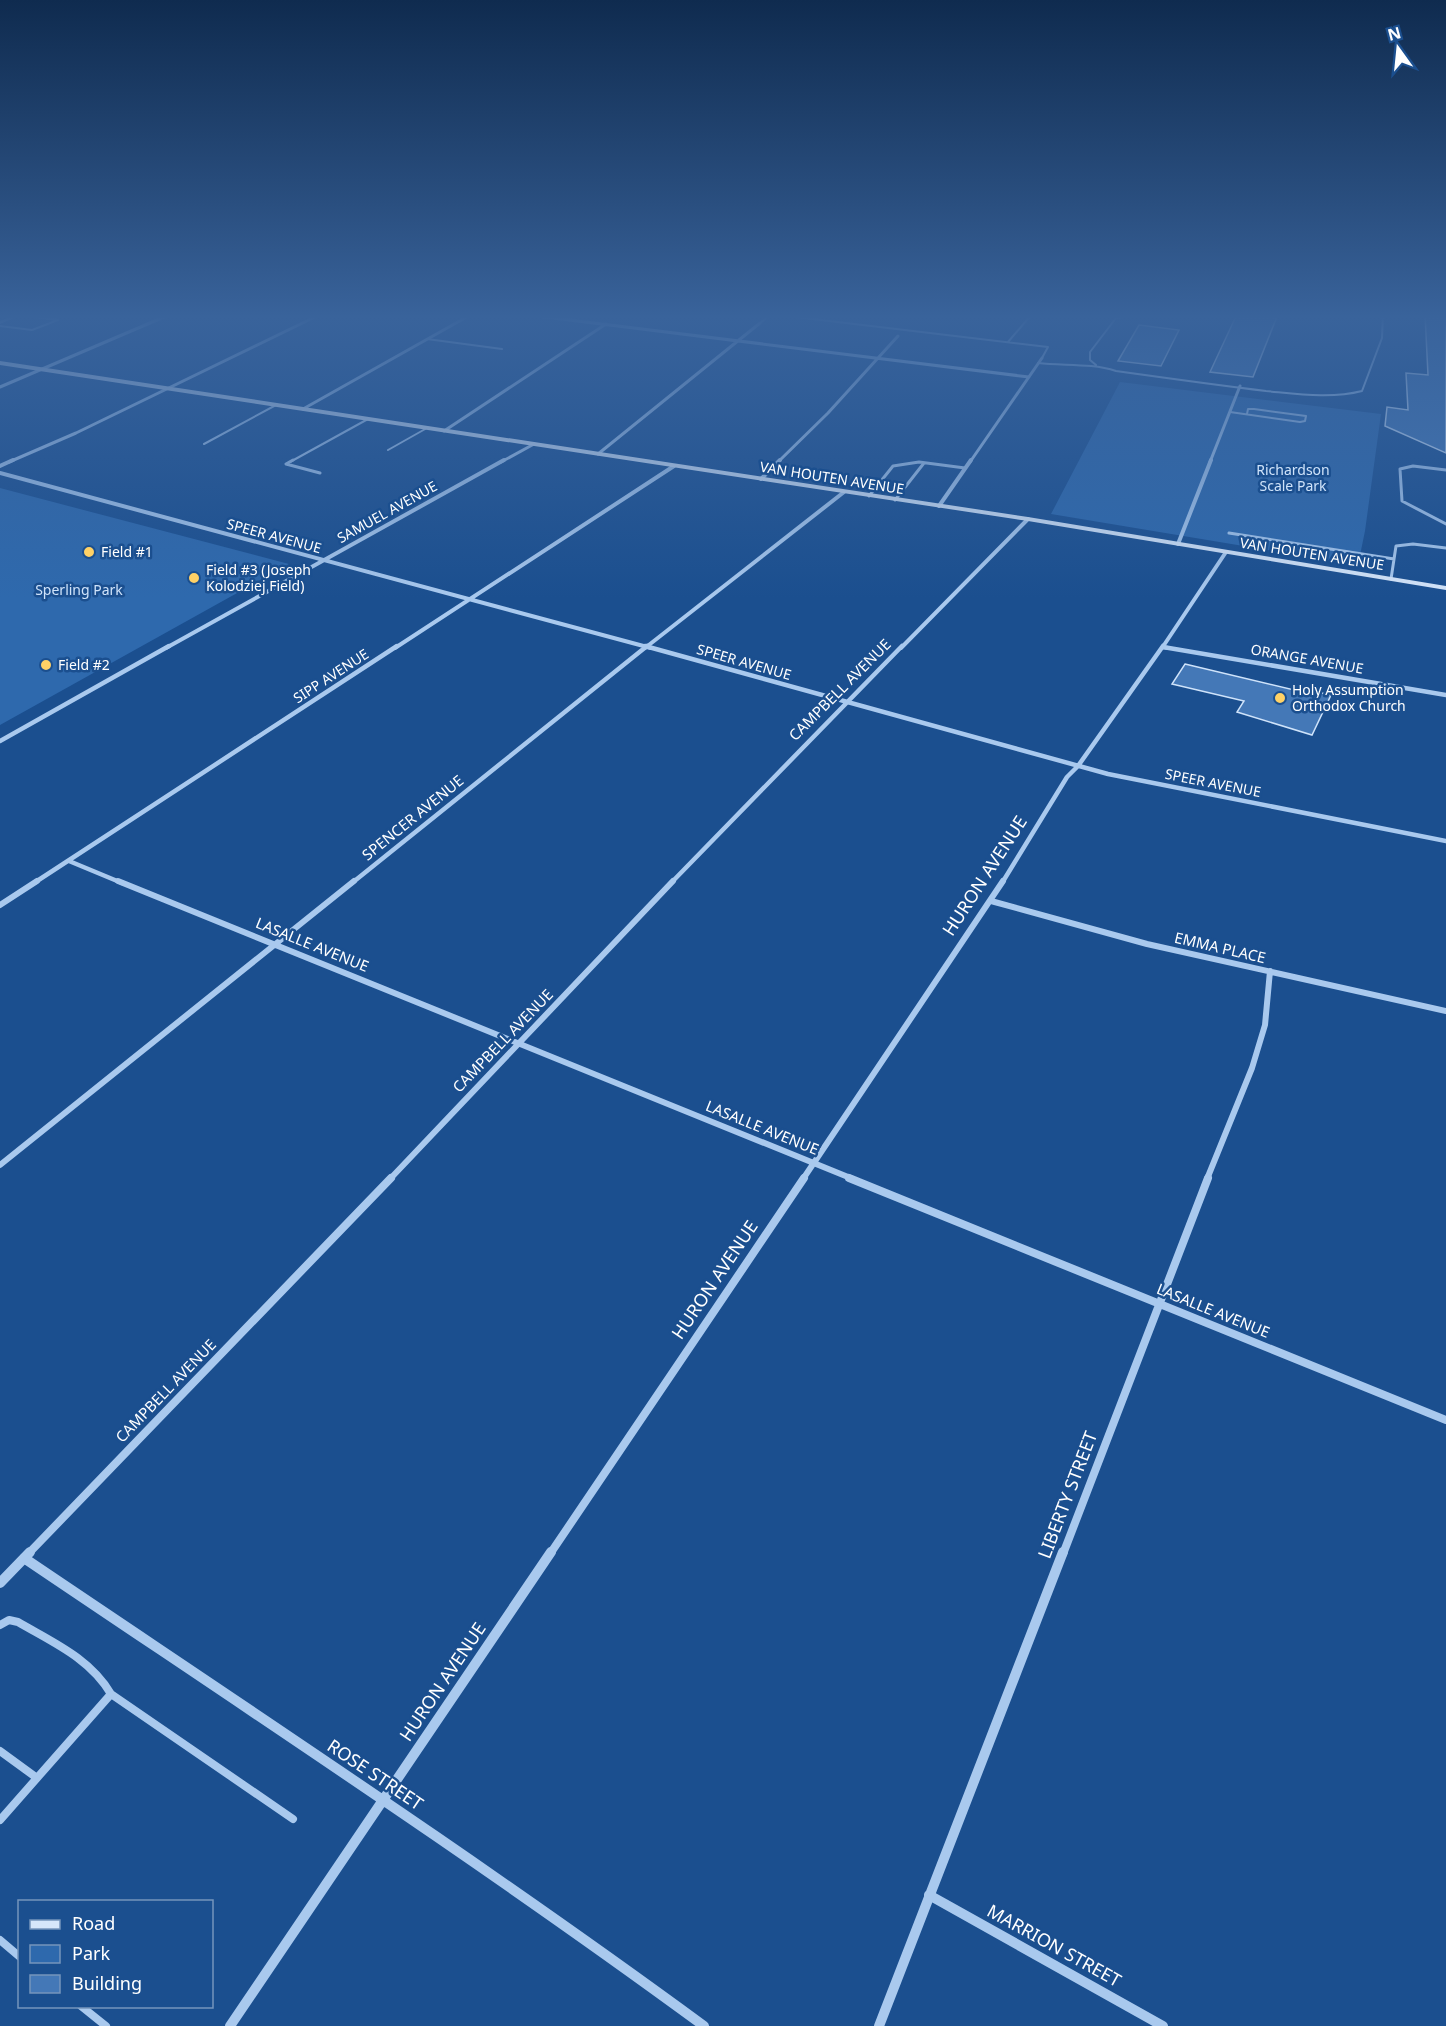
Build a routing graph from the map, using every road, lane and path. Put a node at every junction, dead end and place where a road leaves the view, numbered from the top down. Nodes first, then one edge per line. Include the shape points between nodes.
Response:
1 (126, 409) edge
2 (269, 409) edge
3 (300, 409) edge
4 (303, 409) joint
5 (477, 409) edge
6 (655, 409) edge
7 (832, 409) edge
8 (1007, 409) edge
9 (1231, 409) edge
10 (1230, 412) junction
11 (1247, 414) junction
12 (368, 419) junction
13 (427, 428) junction
14 (444, 430) junction
15 (204, 444) dead end
16 (534, 444) junction
17 (388, 450) dead end
18 (598, 454) junction
19 (924, 463) junction
20 (0, 466) edge
21 (674, 466) junction
22 (966, 468) junction
23 (1446, 470) edge
24 (320, 473) dead end
25 (0, 474) edge
26 (761, 479) junction
27 (844, 492) junction
28 (870, 496) junction
29 (895, 500) junction
30 (939, 506) junction
31 (1028, 519) junction
32 (1446, 524) edge
33 (1229, 533) dead end
34 (1178, 544) junction
35 (1446, 548) edge
36 (1226, 552) junction
37 (1394, 559) junction
38 (321, 561) junction
39 (1391, 579) junction
40 (1446, 588) edge
41 (469, 600) junction
42 (1163, 647) junction
43 (645, 648) junction
44 (1446, 695) edge
45 (845, 703) junction
46 (0, 741) edge
47 (1078, 766) junction
48 (1446, 841) edge
49 (69, 861) junction
50 (991, 901) junction
51 (0, 905) edge
52 (274, 944) junction
53 (1270, 972) junction
54 (1446, 1011) edge
55 (520, 1044) junction
56 (813, 1163) junction
57 (0, 1165) edge
58 (1160, 1304) junction
59 (1446, 1420) edge
60 (24, 1558) junction
61 (0, 1583) edge
62 (0, 1625) edge
63 (111, 1694) junction
64 (0, 1751) edge
65 (37, 1778) junction
66 (383, 1800) junction
67 (293, 1819) dead end
68 (0, 1820) edge
69 (929, 1895) junction
70 (0, 1940) edge
71 (18, 1955) edge
72 (82, 2008) edge
73 (106, 2026) edge
74 (230, 2026) edge
75 (704, 2026) edge
76 (879, 2026) edge
77 (1163, 2026) edge

1 - 20 street
2 - 15 lane
3 - 4 main road, VAN HOUTEN AVENUE
4 - 12 main road, VAN HOUTEN AVENUE
5 - 14 street
6 - 18 street
7 - 26 street
8 - 22 street
9 - 10 street
10 - 11 lane
10 - 34 street
11 - 11 lane via 1300,422 1306,416 1254,409
12 - 13 main road, VAN HOUTEN AVENUE
12 - 24 lane via 286,464
13 - 14 main road, VAN HOUTEN AVENUE
13 - 17 lane
14 - 16 main road, VAN HOUTEN AVENUE
16 - 18 main road, VAN HOUTEN AVENUE
16 - 38 street, SAMUEL AVENUE
18 - 21 main road, VAN HOUTEN AVENUE
19 - 22 lane
19 - 28 lane via 893,466
19 - 29 lane
21 - 26 main road, VAN HOUTEN AVENUE
21 - 41 street, SIPP AVENUE
22 - 30 street
23 - 32 lane via 1413,466 1400,469 1402,501
25 - 38 street, SPEER AVENUE
26 - 27 main road, VAN HOUTEN AVENUE
27 - 28 main road, VAN HOUTEN AVENUE
27 - 43 street, SPENCER AVENUE
28 - 29 main road, VAN HOUTEN AVENUE
29 - 30 main road, VAN HOUTEN AVENUE
30 - 31 main road, VAN HOUTEN AVENUE
31 - 34 main road, VAN HOUTEN AVENUE
31 - 45 street, CAMPBELL AVENUE
33 - 37 lane
34 - 36 main road, VAN HOUTEN AVENUE
35 - 37 lane via 1401,544 1396,546
36 - 39 main road, VAN HOUTEN AVENUE
36 - 42 street, HURON AVENUE
37 - 39 lane
38 - 41 street, SPEER AVENUE
38 - 46 street, SAMUEL AVENUE
39 - 40 main road, VAN HOUTEN AVENUE
41 - 43 street, SPEER AVENUE
41 - 49 street, SIPP AVENUE
42 - 44 street, ORANGE AVENUE
42 - 47 street, HURON AVENUE
43 - 45 street, SPEER AVENUE
43 - 52 street, SPENCER AVENUE
45 - 47 street, SPEER AVENUE
45 - 55 street, CAMPBELL AVENUE
47 - 48 street, SPEER AVENUE
47 - 50 street, HURON AVENUE via 1067,777
49 - 51 street, SIPP AVENUE
49 - 52 street, LASALLE AVENUE
50 - 53 street, EMMA PLACE via 1147,944
50 - 56 street, HURON AVENUE
52 - 55 street, LASALLE AVENUE
52 - 57 street, SPENCER AVENUE
53 - 54 street, EMMA PLACE
53 - 58 street, LIBERTY STREET via 1265,1026 1252,1068
55 - 56 street, LASALLE AVENUE
55 - 60 street, CAMPBELL AVENUE
56 - 58 street, LASALLE AVENUE
56 - 66 street, HURON AVENUE
58 - 59 street, LASALLE AVENUE
58 - 69 street, LIBERTY STREET
60 - 61 street, CAMPBELL AVENUE
60 - 66 street, ROSE STREET
62 - 63 lane via 9,1620 18,1622 93,1668 105,1679
63 - 65 lane
63 - 67 lane
64 - 65 lane
65 - 68 lane
66 - 74 street, HURON AVENUE
66 - 75 street, ROSE STREET
69 - 76 street, LIBERTY STREET
69 - 77 street, MARRION STREET
70 - 71 lane
72 - 73 lane

